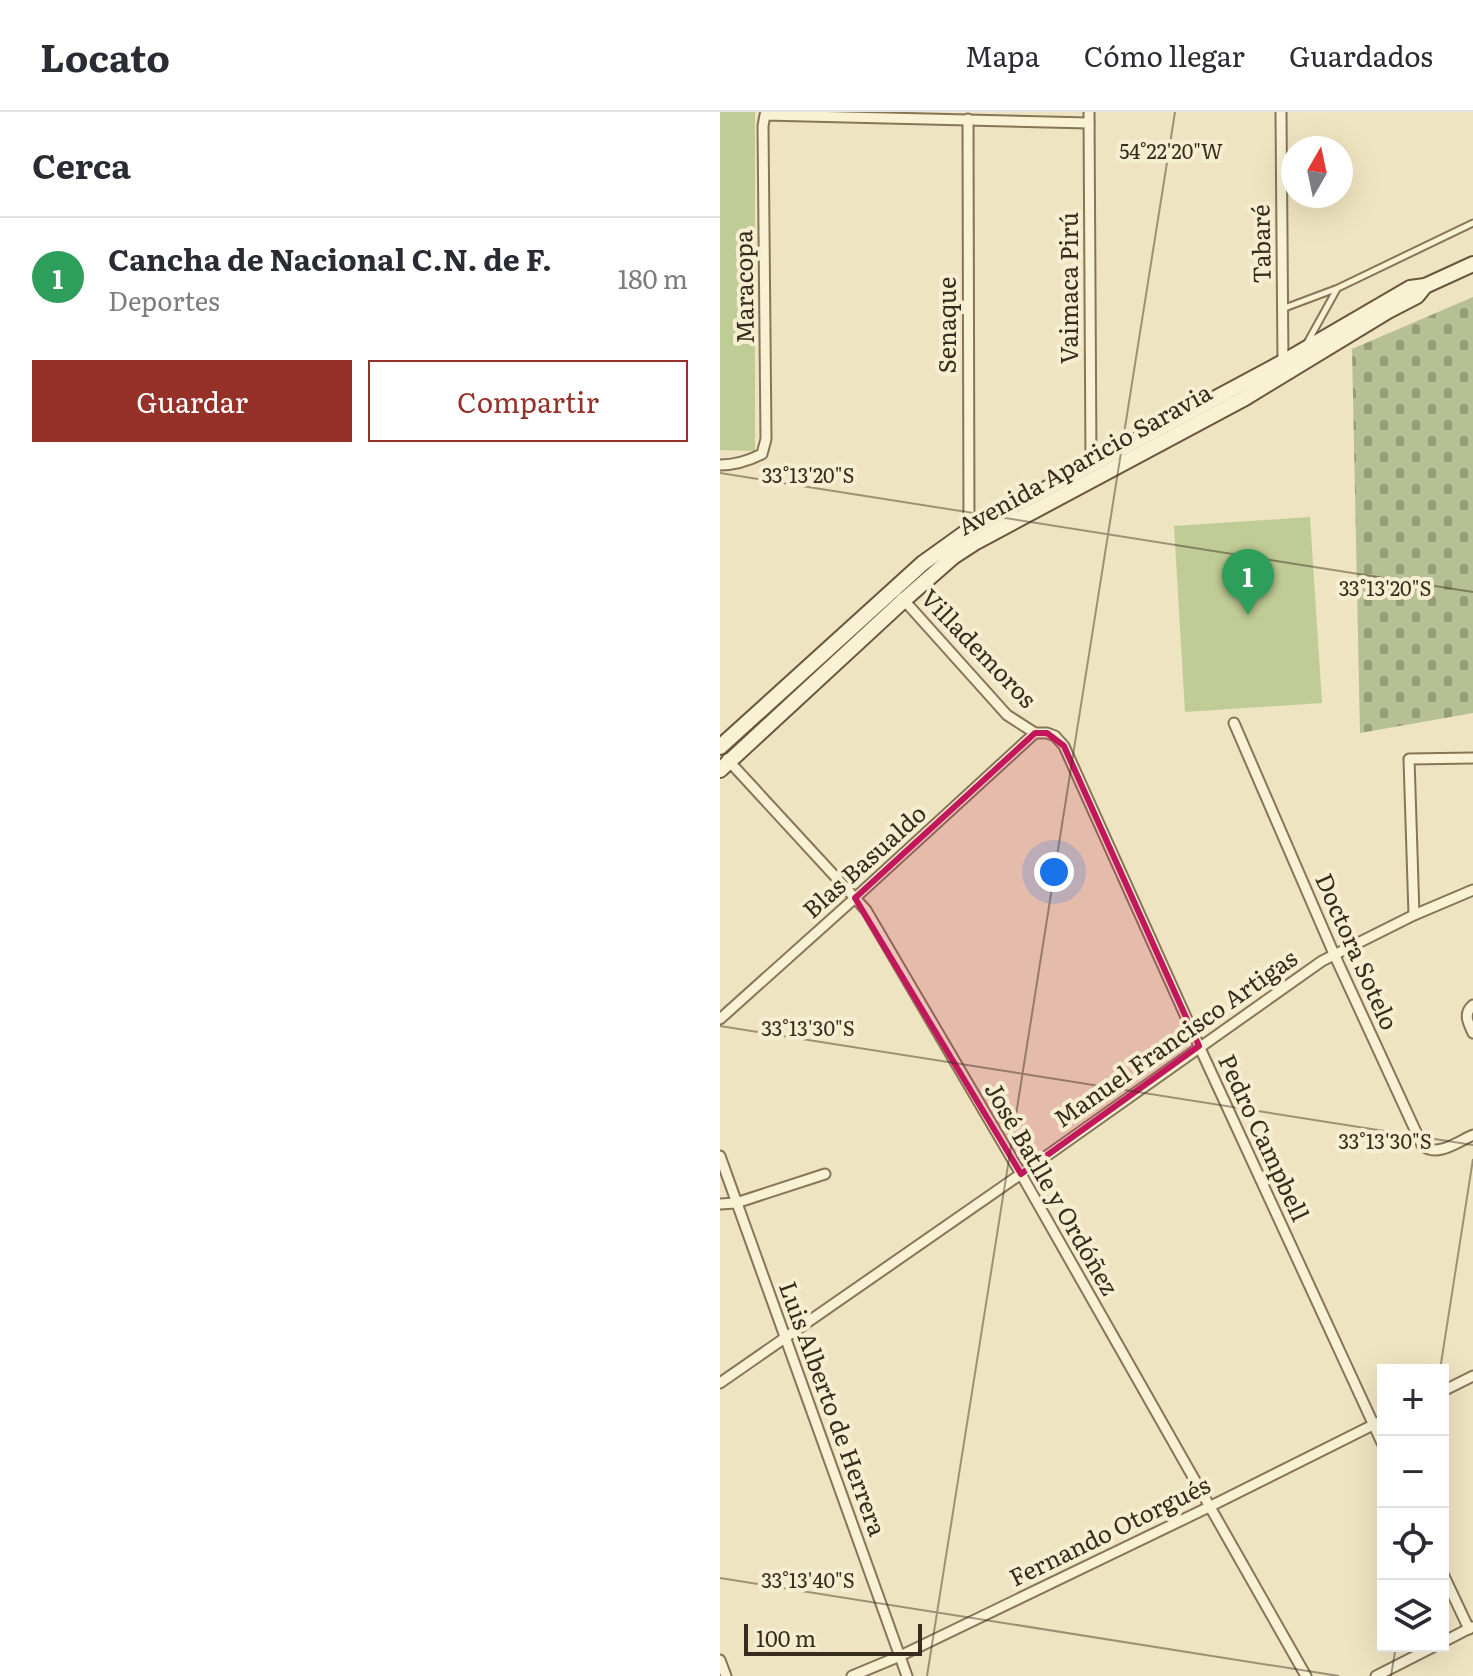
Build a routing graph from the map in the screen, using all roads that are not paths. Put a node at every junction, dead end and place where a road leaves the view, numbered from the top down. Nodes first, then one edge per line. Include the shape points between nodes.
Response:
1 (1281, 112) edge
2 (861, 114) edge
3 (1089, 117) edge
4 (968, 119) junction
5 (1473, 223) edge
6 (1473, 264) edge
7 (1425, 286) junction
8 (1338, 288) junction
9 (1282, 309) junction
10 (1302, 351) junction
11 (1283, 369) junction
12 (1091, 463) junction
13 (720, 465) edge
14 (969, 530) junction
15 (949, 552) junction
16 (899, 595) junction
17 (1234, 723) dead end
18 (1035, 733) junction
19 (722, 757) edge
20 (1473, 758) edge
21 (1473, 890) edge
22 (855, 898) junction
23 (1414, 915) junction
24 (1334, 954) junction
25 (1473, 1005) edge
26 (720, 1019) edge
27 (1473, 1033) edge
28 (1199, 1046) junction
29 (1473, 1135) edge
30 (720, 1156) edge
31 (825, 1174) dead end
32 (1021, 1174) junction
33 (736, 1203) junction
34 (720, 1204) edge
35 (786, 1337) junction
36 (1473, 1376) edge
37 (720, 1383) edge
38 (1449, 1388) edge
39 (1377, 1420) edge
40 (1377, 1423) edge
41 (1209, 1507) junction
42 (1446, 1580) edge
43 (1471, 1628) edge
44 (1449, 1639) edge
45 (1423, 1652) edge
46 (900, 1656) junction
47 (720, 1660) edge
48 (726, 1676) edge
49 (852, 1676) edge
50 (907, 1676) edge
51 (1306, 1676) edge
52 (1376, 1676) edge

1 - 9 street, Tabaré
2 - 4 street
2 - 13 street, Maracopa via 765,115 766,439 762,454
3 - 4 street
3 - 12 street, Vaimaca Pirú
4 - 14 street, Senaque
5 - 8 lane
6 - 7 street, Avenida Aparicio Saravia
7 - 10 street, Avenida Aparicio Saravia via 1410,288
7 - 11 street, Avenida Aparicio Saravia via 1417,296
8 - 9 lane
8 - 10 lane
9 - 11 street, Tabaré
10 - 11 street, Avenida Aparicio Saravia
11 - 12 street, Avenida Aparicio Saravia
11 - 15 street, Avenida Aparicio Saravia via 1245,398
12 - 14 street, Avenida Aparicio Saravia
14 - 15 street, Avenida Aparicio Saravia
15 - 16 street, Avenida Aparicio Saravia
16 - 18 street, Villademoros via 1007,715
16 - 19 street, Avenida Aparicio Saravia
17 - 24 street, Doctora Sotelo
18 - 22 street, Blas Basualdo
18 - 28 street, Pedro Campbell via 1055,736 1064,746
19 - 22 street, José Batlle y Ordóñez
20 - 23 street via 1409,759
21 - 23 street, Manuel Francisco Artigas
22 - 26 street, Blas Basualdo
22 - 32 street, José Batlle y Ordóñez
23 - 24 street, Manuel Francisco Artigas
24 - 28 street, Manuel Francisco Artigas
24 - 29 street, Doctora Sotelo via 1422,1145 1440,1150
25 - 27 street via 1467,1021
28 - 32 street, Manuel Francisco Artigas
28 - 39 street, Pedro Campbell
30 - 33 street, Luis Alberto de Herrera
31 - 33 street
32 - 35 street, Manuel Francisco Artigas
32 - 41 street, José Batlle y Ordóñez
33 - 34 street
33 - 35 street, Luis Alberto de Herrera
35 - 37 street, Manuel Francisco Artigas
35 - 46 street, Luis Alberto de Herrera
36 - 38 street
40 - 41 street, Fernando Otorgués
41 - 46 street, Fernando Otorgués
41 - 51 street, José Batlle y Ordóñez
42 - 43 street
43 - 44 street
45 - 52 street
46 - 49 street, Fernando Otorgués
46 - 50 street, Luis Alberto de Herrera
47 - 48 street

